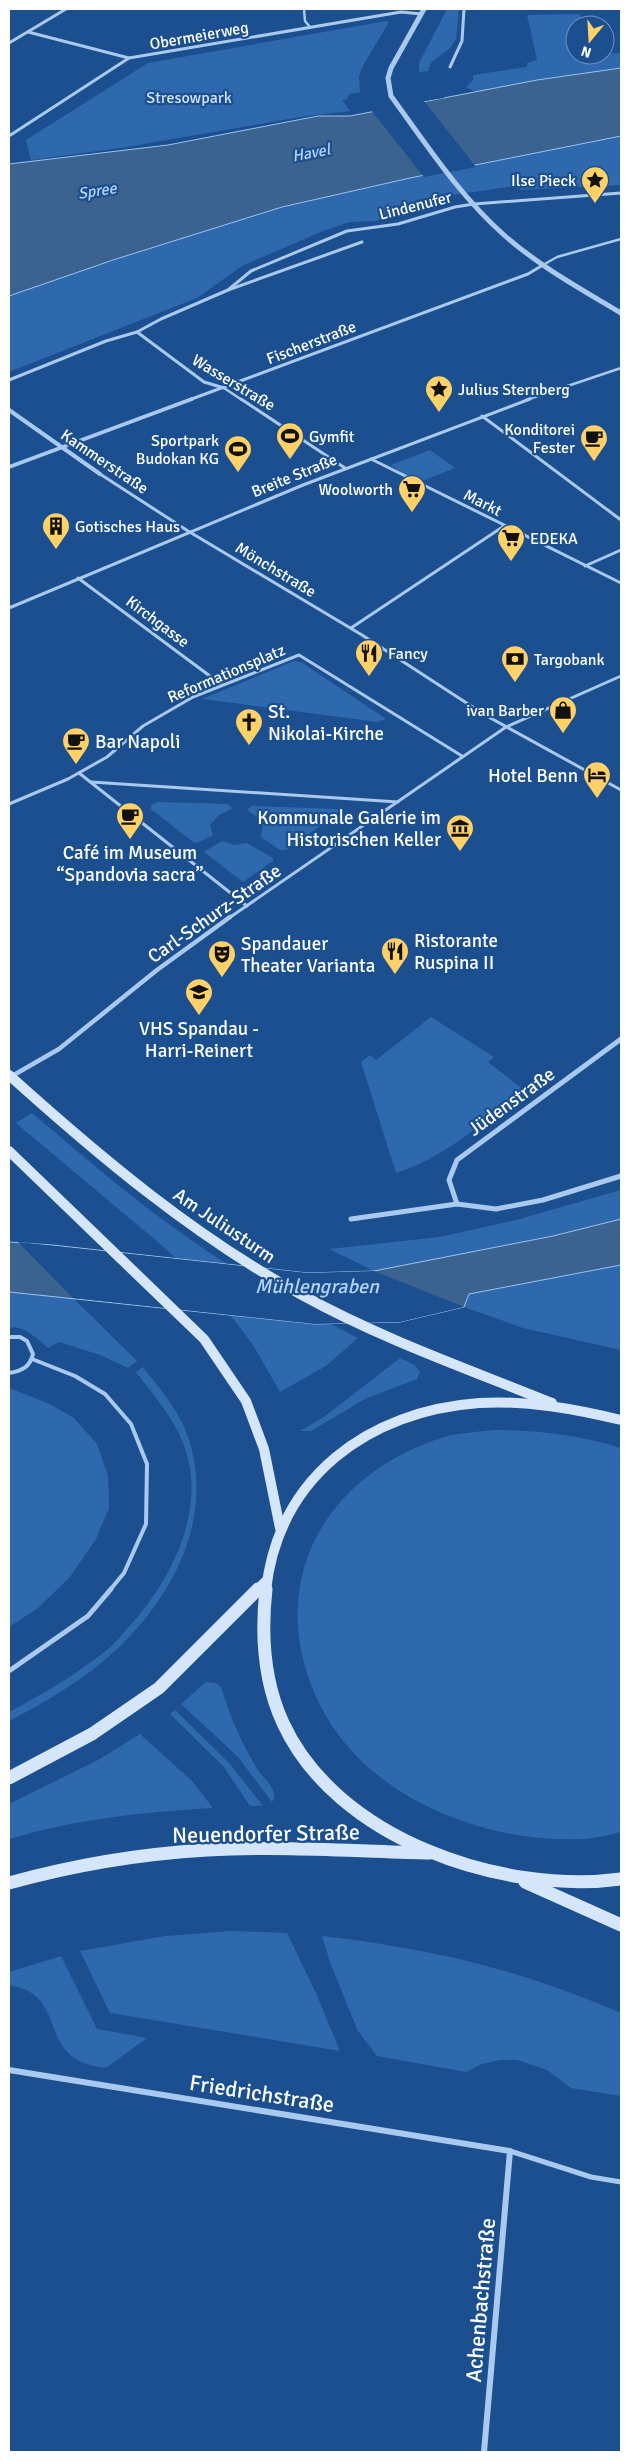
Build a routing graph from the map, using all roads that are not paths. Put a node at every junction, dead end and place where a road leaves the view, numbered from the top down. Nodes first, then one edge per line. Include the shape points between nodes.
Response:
1 (66, 9) edge
2 (304, 9) edge
3 (424, 9) edge
4 (464, 9) edge
5 (421, 14) junction
6 (310, 27) junction
7 (28, 32) junction
8 (9, 43) edge
9 (129, 58) junction
10 (450, 67) dead end
11 (9, 136) edge
12 (466, 193) joint
13 (621, 193) edge
14 (474, 204) junction
15 (621, 239) edge
16 (362, 242) dead end
17 (543, 266) junction
18 (228, 290) junction
19 (621, 313) edge
20 (137, 332) junction
21 (621, 368) edge
22 (9, 380) edge
23 (224, 388) junction
24 (9, 410) edge
25 (482, 416) junction
26 (61, 448) junction
27 (371, 459) junction
28 (9, 467) edge
29 (345, 468) junction
30 (100, 474) joint
31 (621, 520) edge
32 (504, 526) junction
33 (188, 532) junction
34 (621, 550) edge
35 (585, 566) junction
36 (78, 578) junction
37 (621, 583) edge
38 (9, 608) edge
39 (351, 628) junction
40 (621, 676) edge
41 (222, 685) junction
42 (506, 726) junction
43 (462, 756) junction
44 (79, 773) junction
45 (91, 782) junction
46 (621, 790) edge
47 (398, 802) junction
48 (9, 804) edge
49 (247, 906) junction
50 (621, 1040) edge
51 (9, 1077) edge
52 (9, 1151) edge
53 (621, 1176) edge
54 (457, 1204) junction
55 (351, 1218) dead end
56 (9, 1337) edge
57 (32, 1359) junction
58 (9, 1374) edge
59 (560, 1406) junction
60 (621, 1420) edge
61 (280, 1528) junction
62 (265, 1582) junction
63 (9, 1671) edge
64 (9, 1778) edge
65 (436, 1853) junction
66 (514, 1878) junction
67 (621, 1879) edge
68 (9, 1883) edge
69 (621, 1925) edge
70 (9, 2070) edge
71 (510, 2151) junction
72 (621, 2182) edge
73 (484, 2452) edge

1 - 7 street
2 - 6 lane via 305,21
3 - 5 street
4 - 10 street via 462,41
5 - 6 street, Obermeierweg via 402,12
5 - 12 street via 391,68 388,78 391,96
6 - 9 street, Obermeierweg
7 - 8 street
7 - 9 street, Obermeierweg
9 - 11 street, Obermeierweg
12 - 14 street
13 - 14 street, Lindenufer
14 - 17 street
14 - 18 street, Lindenufer via 398,224 347,231 251,271
15 - 17 lane, Fischerstraße via 557,257
16 - 18 street, Lindenufer
17 - 19 street
17 - 23 street, Fischerstraße
18 - 20 street, Lindenufer
20 - 22 street, Lindenufer
20 - 23 street, Wasserstraße via 204,382
21 - 25 street, Breite Straße
23 - 26 street, Fischerstraße
23 - 29 street, Wasserstraße
24 - 26 street, Kammerstraße
25 - 27 street, Breite Straße
25 - 31 street
26 - 28 street, Fischerstraße
26 - 30 street, Kammerstraße
27 - 29 street, Breite Straße
27 - 32 street, Markt
29 - 33 street, Breite Straße
30 - 33 street, Kammerstraße
32 - 35 street, Markt
32 - 39 street
33 - 36 street, Breite Straße
33 - 39 street, Mönchstraße
34 - 35 street
35 - 37 street, Markt
36 - 38 street, Breite Straße
36 - 41 street, Kirchgasse
39 - 42 street, Mönchstraße
40 - 42 street, Carl-Schurz-Straße
41 - 43 street, Reformationsplatz via 299,655
41 - 44 street, Reformationsplatz via 164,713 143,726 107,758
42 - 43 street, Carl-Schurz-Straße
42 - 46 street, Mönchstraße
43 - 47 street, Carl-Schurz-Straße
44 - 45 street
44 - 48 street, Reformationsplatz
45 - 47 street
45 - 49 street
47 - 49 street, Carl-Schurz-Straße
49 - 51 street, Carl-Schurz-Straße via 157,970 59,1049
50 - 54 street, Jüdenstraße via 457,1160 449,1180
51 - 59 main road, Am Juliusturm via 128,1178 188,1224 254,1266 359,1324
52 - 61 main road via 204,1339 246,1401 264,1449
53 - 54 street via 543,1200 496,1210
54 - 55 street
56 - 57 lane via 25,1339 32,1346
57 - 58 lane via 23,1370
57 - 63 lane via 75,1376 106,1394 131,1424 147,1464 146,1524 124,1573 88,1616
59 - 60 main road
59 - 61 main road via 476,1403 426,1410 395,1420 330,1459 292,1504
61 - 62 main road
62 - 64 main road via 159,1688 92,1734
62 - 65 main road via 265,1658 273,1697 289,1735 319,1777 347,1803 376,1823
65 - 66 main road via 474,1868
65 - 68 main road, Neuendorfer Straße via 209,1850 70,1867
66 - 67 main road via 565,1883
66 - 69 main road
70 - 71 street, Friedrichstraße
71 - 72 lane via 591,2177
71 - 73 street, Achenbachstraße

